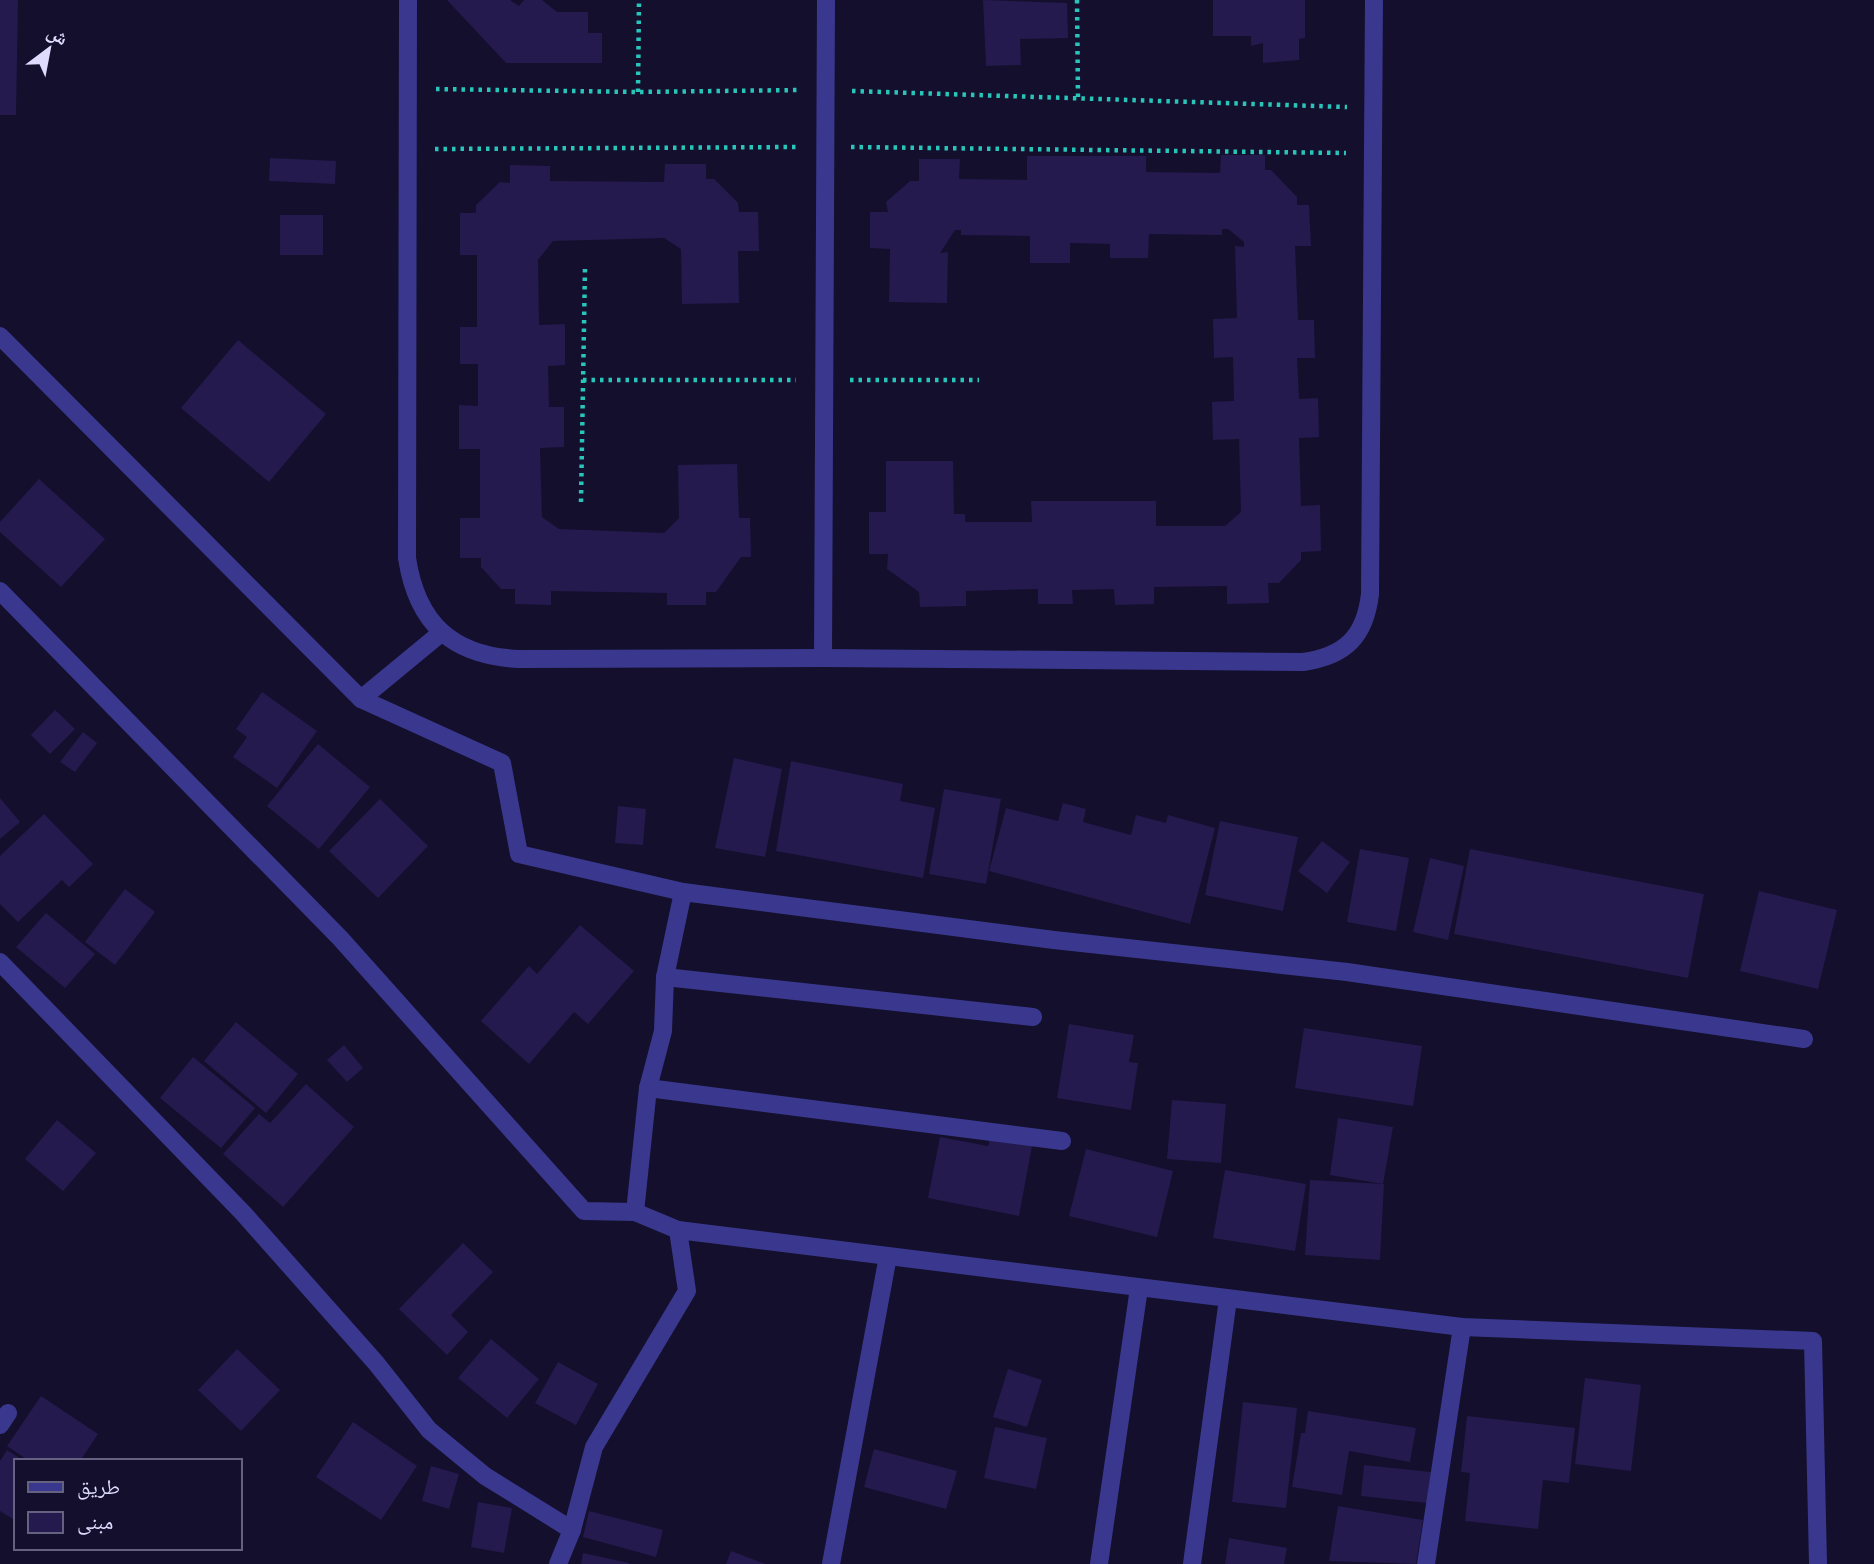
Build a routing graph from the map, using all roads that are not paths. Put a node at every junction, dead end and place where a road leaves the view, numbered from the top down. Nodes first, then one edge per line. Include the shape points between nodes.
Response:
1 (408, 0) edge
2 (826, 0) edge
3 (1374, 0) edge
4 (0, 335) edge
5 (0, 591) edge
6 (441, 633) junction
7 (823, 658) junction
8 (361, 699) junction
9 (683, 892) junction
10 (0, 962) edge
11 (665, 977) junction
12 (1033, 1017) dead end
13 (1804, 1039) dead end
14 (648, 1088) junction
15 (1062, 1141) dead end
16 (635, 1212) junction
17 (678, 1230) junction
18 (888, 1256) junction
19 (1139, 1288) junction
20 (1228, 1299) junction
21 (1462, 1327) junction
22 (572, 1530) junction
23 (558, 1564) edge
24 (831, 1564) edge
25 (1099, 1564) edge
26 (1192, 1564) edge
27 (1426, 1564) edge
28 (1818, 1564) edge

1 - 6 street via 407,558 411,586
2 - 7 street
3 - 7 street via 1370,594 1363,625 1343,649 1324,659 1303,662
4 - 8 street
5 - 16 street via 340,938 584,1211
6 - 7 street via 464,649 491,658
6 - 8 street
8 - 9 street via 502,763 519,854
9 - 11 street
9 - 13 street via 1347,972
10 - 22 street via 243,1213 369,1354 429,1430 514,1497
11 - 12 street
11 - 14 street via 663,1031
14 - 15 street
14 - 16 street
16 - 17 street
17 - 18 street
17 - 22 street via 687,1291 594,1447
18 - 19 street
18 - 24 street
19 - 20 street
19 - 25 street
20 - 21 street
20 - 26 street
21 - 27 street
21 - 28 street via 1813,1341
22 - 23 street

